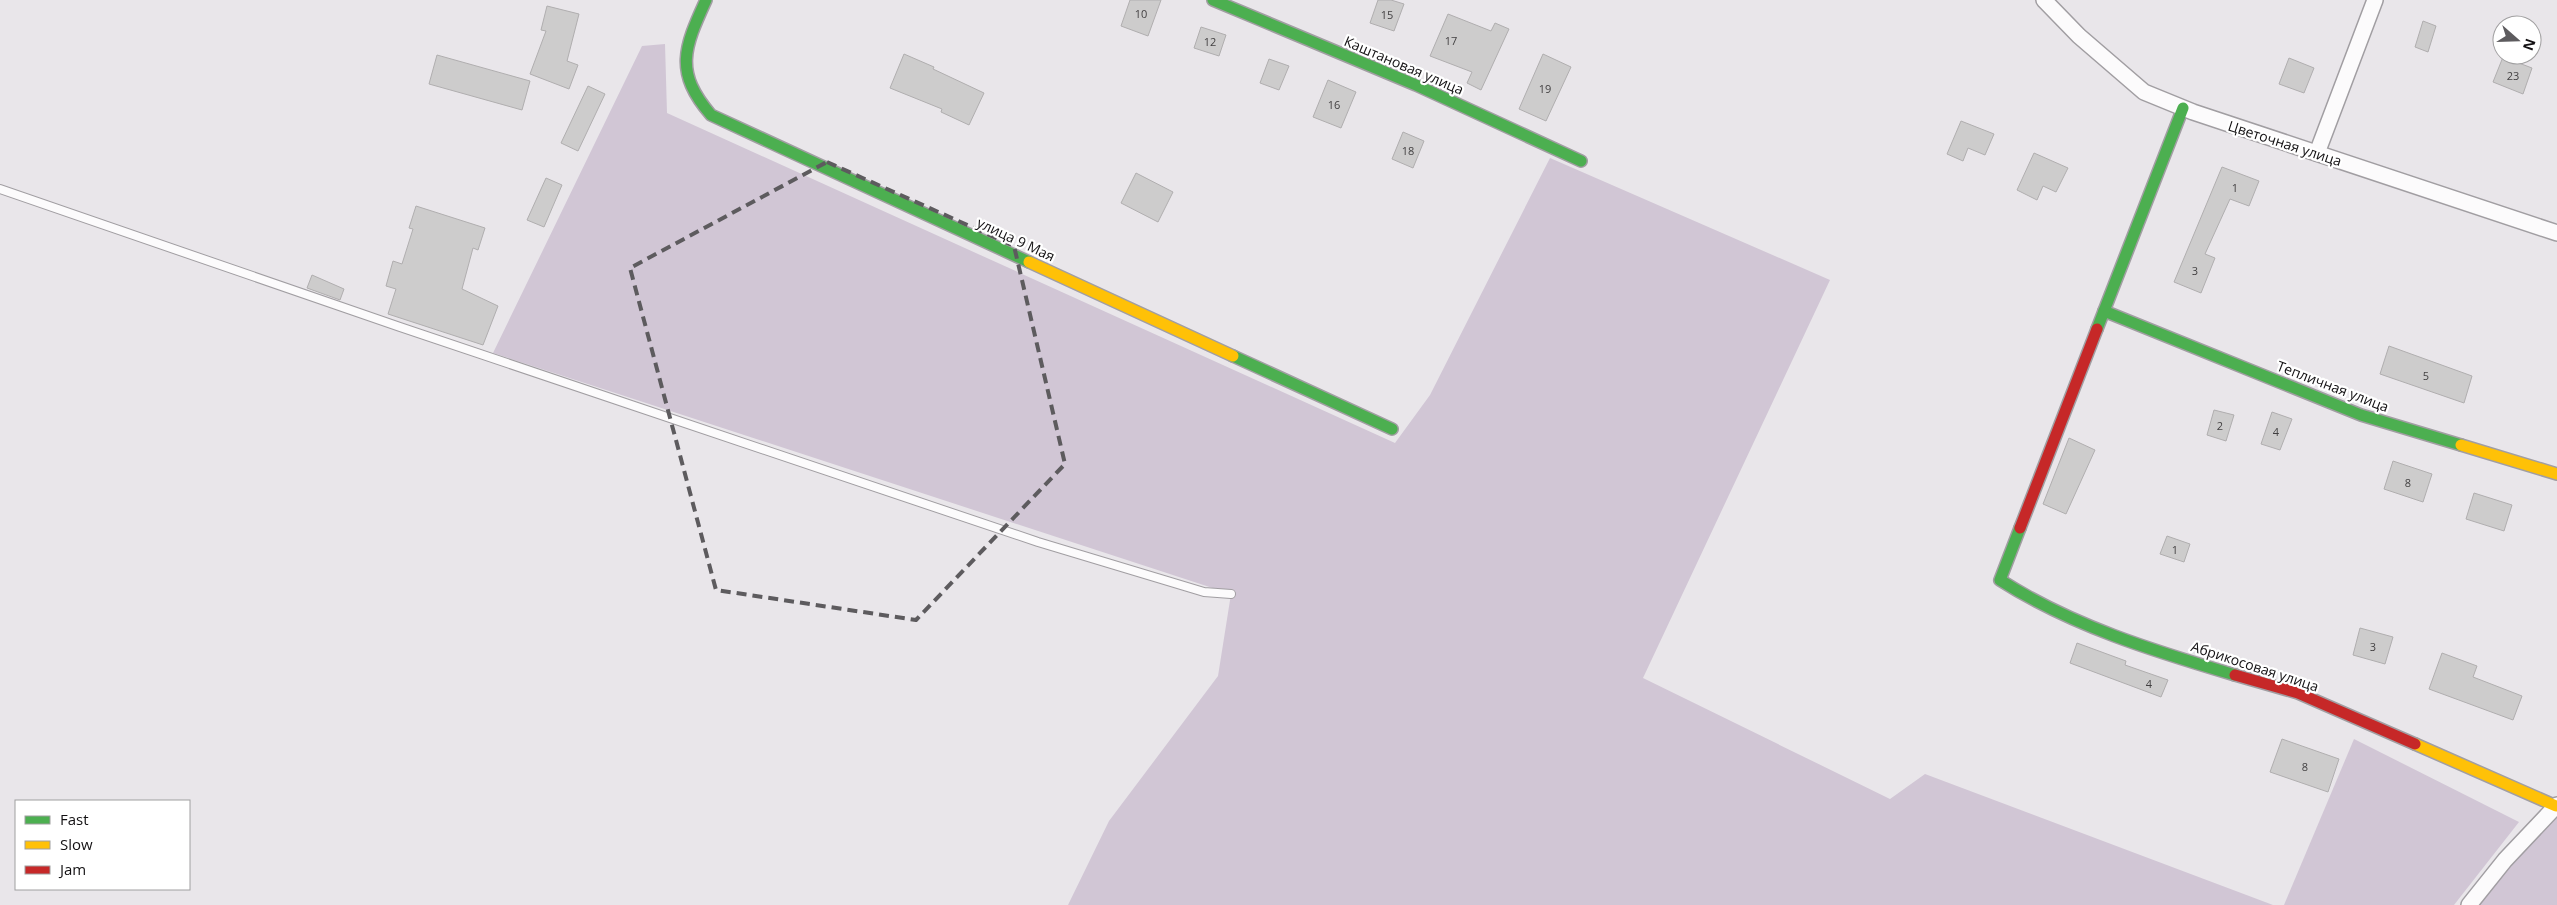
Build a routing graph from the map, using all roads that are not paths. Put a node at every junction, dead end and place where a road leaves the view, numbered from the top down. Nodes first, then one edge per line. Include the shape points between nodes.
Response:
1 (706, 0) edge
2 (1213, 0) edge
3 (2044, 0) edge
4 (2375, 0) edge
5 (2183, 108) junction
6 (2317, 153) junction
7 (1582, 160) dead end
8 (0, 189) edge
9 (2557, 232) edge
10 (2104, 311) junction
11 (1392, 429) dead end
12 (2557, 474) edge
13 (1231, 594) dead end
14 (2557, 806) edge
15 (2469, 905) edge

1 - 11 street, улица 9 Мая via 692,30 684,60 698,102 711,115
2 - 7 street, Каштановая улица
3 - 5 street, Цветочная улица via 2079,36 2144,92
4 - 6 street
5 - 6 street, Цветочная улица
5 - 10 street
6 - 9 street, Цветочная улица
8 - 13 lane via 400,328 1029,539 1204,592
10 - 12 street, Тепличная улица via 2361,415
10 - 14 street, Абрикосовая улица via 2000,580 2034,602 2083,625 2298,693
14 - 15 street

